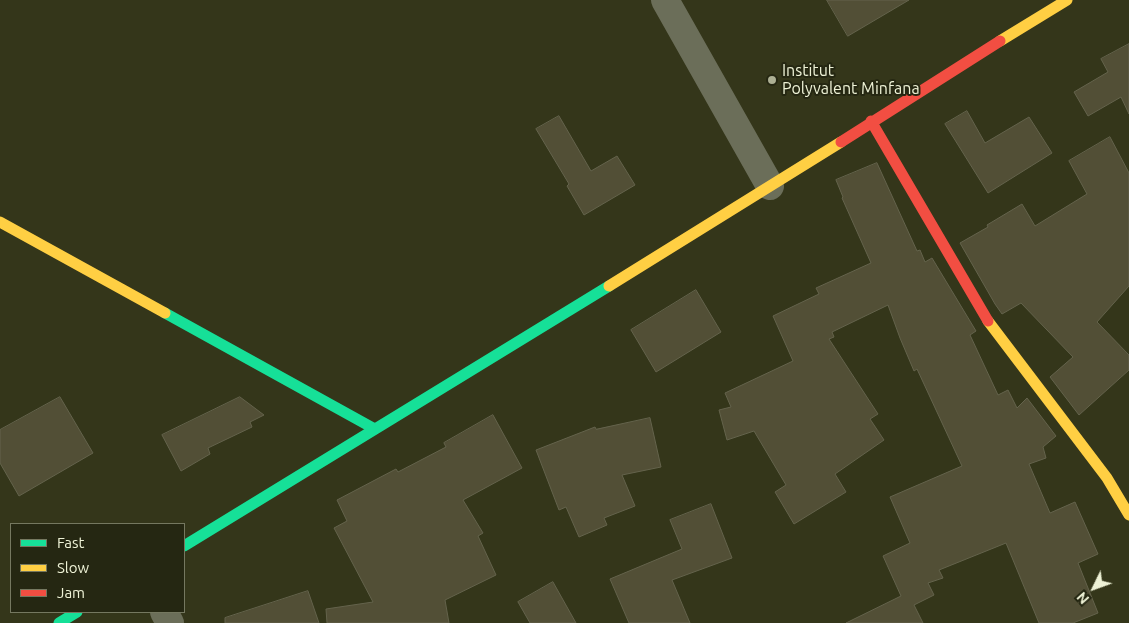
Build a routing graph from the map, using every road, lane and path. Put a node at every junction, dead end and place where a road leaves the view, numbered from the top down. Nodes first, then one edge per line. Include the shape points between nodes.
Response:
1 (665, 0) edge
2 (1067, 0) edge
3 (871, 121) junction
4 (770, 186) junction
5 (0, 222) edge
6 (373, 428) junction
7 (1129, 515) edge
8 (185, 545) edge
9 (76, 613) edge
10 (59, 623) edge

1 - 4 street
2 - 3 main road
3 - 4 main road
3 - 7 main road via 982,314 1107,478
4 - 6 main road
5 - 6 main road
6 - 8 main road
9 - 10 main road

